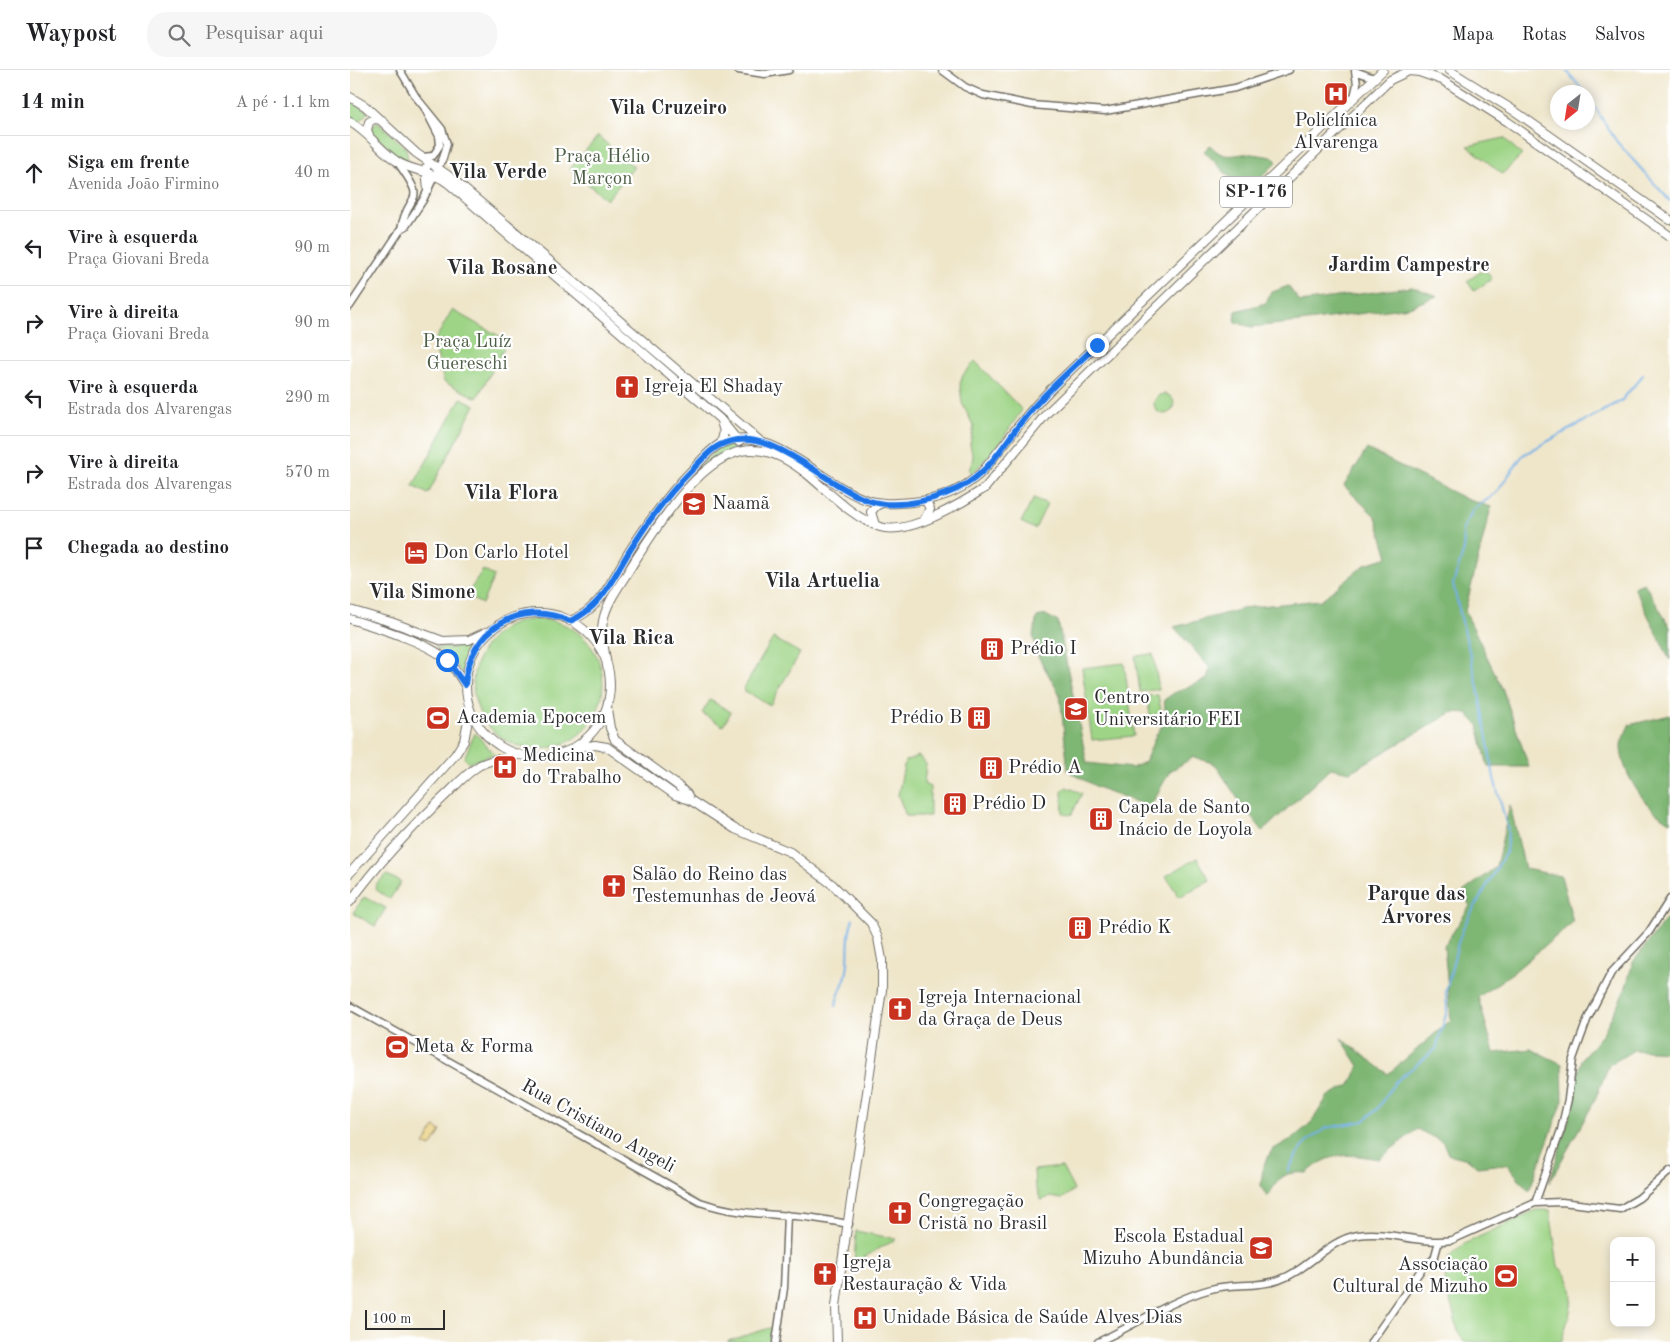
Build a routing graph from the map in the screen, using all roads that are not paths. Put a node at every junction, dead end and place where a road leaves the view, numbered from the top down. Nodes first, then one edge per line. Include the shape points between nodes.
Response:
1 (400, 70) edge
2 (738, 70) edge
3 (789, 70) edge
4 (942, 70) edge
5 (1289, 70) edge
6 (1354, 70) edge
7 (1383, 70) edge
8 (1449, 70) edge
9 (1374, 78) junction
10 (350, 97) edge
11 (1354, 97) junction
12 (425, 109) junction
13 (382, 120) junction
14 (350, 122) edge
15 (369, 135) junction
16 (419, 155) junction
17 (401, 163) junction
18 (427, 171) junction
19 (437, 171) junction
20 (428, 190) junction
21 (1627, 190) junction
22 (1610, 194) junction
23 (1670, 220) edge
24 (400, 230) junction
25 (1670, 236) edge
26 (350, 306) edge
27 (1130, 314) junction
28 (1139, 323) junction
29 (1097, 345) junction
30 (1110, 352) junction
31 (720, 419) junction
32 (737, 440) junction
33 (721, 444) junction
34 (764, 444) junction
35 (750, 450) junction
36 (673, 489) junction
37 (926, 501) junction
38 (882, 503) junction
39 (672, 504) junction
40 (924, 520) junction
41 (875, 525) junction
42 (350, 610) edge
43 (350, 619) edge
44 (570, 621) junction
45 (492, 629) junction
46 (607, 666) junction
47 (465, 685) junction
48 (607, 707) junction
49 (470, 710) junction
50 (573, 748) junction
51 (519, 755) junction
52 (690, 800) junction
53 (350, 873) edge
54 (1670, 899) edge
55 (350, 902) edge
56 (350, 1006) edge
57 (1670, 1172) edge
58 (1535, 1203) junction
59 (787, 1216) junction
60 (849, 1224) junction
61 (1439, 1241) junction
62 (776, 1342) edge
63 (837, 1342) edge
64 (1098, 1342) edge
65 (1371, 1342) edge

1 - 12 street
2 - 3 street via 765,74
4 - 5 street via 965,87 983,95 1032,105 1104,111 1235,88
6 - 9 street
6 - 11 street via 1357,84
7 - 9 main road, SP-176
8 - 21 main road via 1516,112
9 - 11 main road, SP-176
10 - 13 main road
11 - 27 main road, SP-176
12 - 16 street via 439,136 440,145 432,156
12 - 19 street via 435,118 446,138
13 - 15 main road via 369,122
13 - 16 main road
14 - 15 main road
15 - 17 main road
16 - 17 main road via 414,161
16 - 18 main road
16 - 19 main road
17 - 18 main road
17 - 24 street via 416,192
18 - 19 main road
18 - 20 main road
19 - 20 street
19 - 31 main road
19 - 34 main road
20 - 24 street via 406,226
21 - 22 main road
21 - 23 main road
22 - 25 main road, SP-176
22 - 28 main road, SP-176 via 1442,80 1419,72 1399,74
24 - 26 street
27 - 28 main road
27 - 29 main road, SP-176
28 - 30 main road, SP-176
29 - 30 main road
29 - 37 main road, SP-176 via 1032,408 976,478 950,493
30 - 40 main road, SP-176 via 1040,420 985,488
31 - 32 main road
31 - 33 main road via 724,432
32 - 33 main road, SP-176
32 - 34 main road, SP-176
32 - 35 main road
33 - 36 main road, SP-176
34 - 38 main road, SP-176 via 788,453 846,491
35 - 39 main road, SP-176 via 718,461
35 - 41 main road, SP-176 via 773,454 791,463
36 - 39 main road
36 - 44 main road, SP-176 via 632,546 604,594
37 - 38 main road, SP-176
37 - 40 main road via 930,509
38 - 41 main road via 871,514
39 - 46 main road, SP-176 via 605,613 602,630
40 - 41 main road, SP-176 via 896,528
42 - 45 main road via 443,642 469,640
43 - 47 main road via 441,655
44 - 45 main road, SP-176 via 533,613 516,616
44 - 46 main road, SP-176 via 594,641
45 - 47 main road, SP-176 via 474,652
46 - 48 main road, SP-176 via 610,688
47 - 49 main road, SP-176
48 - 50 main road, SP-176 via 593,732
48 - 52 main road via 615,740 677,785
49 - 51 main road, SP-176 via 489,739
49 - 53 main road via 460,747
50 - 51 main road, SP-176 via 541,758
50 - 52 main road via 606,747 666,789
51 - 55 main road via 490,761 468,774 435,805
52 - 60 main road via 735,828 775,844 801,859 866,918 878,938 882,990
54 - 58 street via 1649,932 1620,961 1587,1020 1573,1059 1561,1130
56 - 59 street, Rua Cristiano Angeli via 700,1202 746,1213
57 - 58 street via 1620,1209 1562,1202
58 - 61 street via 1460,1237
59 - 60 street, Rua Cristiano Angeli
59 - 62 street via 784,1288
60 - 63 main road via 836,1306
61 - 64 street via 1368,1234 1345,1238 1279,1280 1222,1286 1201,1292
61 - 65 street via 1434,1259 1424,1267

